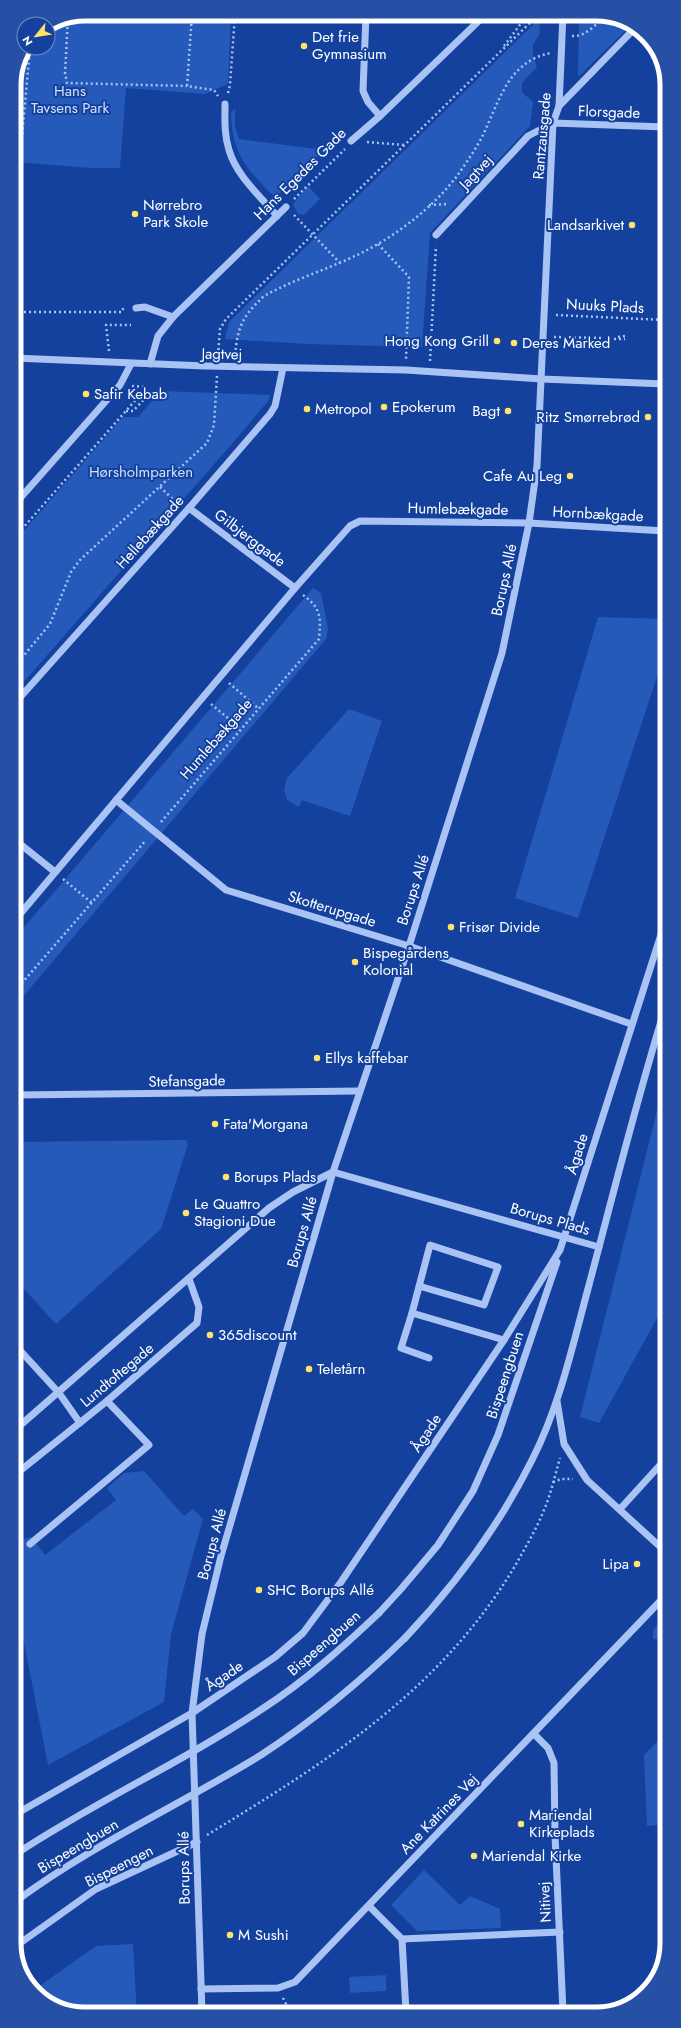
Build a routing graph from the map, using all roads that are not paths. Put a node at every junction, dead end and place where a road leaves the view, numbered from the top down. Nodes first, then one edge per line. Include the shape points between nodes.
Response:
1 (366, 21) edge
2 (479, 21) edge
3 (562, 21) edge
4 (631, 32) edge
5 (225, 104) road end
6 (559, 106) junction
7 (380, 116) junction
8 (553, 123) junction
9 (660, 127) edge
10 (351, 141) road end
11 (286, 207) road end
12 (277, 216) junction
13 (436, 234) road end
14 (136, 308) road end
15 (173, 316) junction
16 (21, 358) edge
17 (131, 364) junction
18 (150, 364) junction
19 (283, 368) junction
20 (542, 379) junction
21 (660, 384) edge
22 (21, 497) edge
23 (187, 510) junction
24 (529, 523) junction
25 (660, 531) edge
26 (295, 588) junction
27 (21, 696) edge
28 (116, 800) junction
29 (21, 845) edge
30 (54, 872) junction
31 (21, 913) edge
32 (660, 937) edge
33 (409, 946) junction
34 (631, 1024) junction
35 (660, 1025) edge
36 (359, 1091) junction
37 (21, 1095) edge
38 (332, 1172) junction
39 (565, 1237) junction
40 (599, 1247) junction
41 (560, 1250) junction
42 (189, 1279) junction
43 (419, 1286) junction
44 (412, 1312) junction
45 (504, 1340) junction
46 (21, 1351) edge
47 (429, 1358) dead end
48 (59, 1393) junction
49 (107, 1401) junction
50 (557, 1401) junction
51 (80, 1423) junction
52 (21, 1425) edge
53 (660, 1465) edge
54 (21, 1470) edge
55 (620, 1509) junction
56 (30, 1544) dead end
57 (660, 1547) edge
58 (660, 1601) edge
59 (192, 1713) junction
60 (534, 1734) junction
61 (21, 1810) edge
62 (197, 1842) junction
63 (21, 1851) edge
64 (21, 1898) edge
65 (369, 1906) junction
66 (560, 1932) junction
67 (402, 1939) junction
68 (21, 1942) edge
69 (201, 1989) junction
70 (202, 2007) edge
71 (406, 2007) edge
72 (564, 2007) edge

1 - 7 street via 363,91 368,102
2 - 7 street, Hans Egedes Gade
3 - 6 street, Rantzausgade
4 - 6 street
5 - 12 street via 225,130 229,151 241,173
6 - 8 street, Rantzausgade
7 - 10 street, Hans Egedes Gade
8 - 9 street, Florsgade
8 - 13 street, Jagtvej via 528,136
8 - 20 street, Rantzausgade
11 - 12 street, Hans Egedes Gade
12 - 15 street, Hans Egedes Gade
14 - 15 street via 145,307
15 - 18 street, Hans Egedes Gade via 158,336
16 - 17 street, Jagtvej
17 - 18 street, Jagtvej
17 - 22 street via 120,385
18 - 19 street, Jagtvej
19 - 20 street, Jagtvej via 406,370
19 - 23 street, Hellebækgade via 275,406 270,414
20 - 21 street, Jagtvej
20 - 24 street, Borups Allé via 537,466
23 - 26 street, Gilbjerggade
23 - 27 street, Hellebækgade
24 - 25 street, Hornbækgade
24 - 26 street, Humlebækgade via 360,521 350,526
24 - 33 street, Borups Allé via 502,652
26 - 28 street, Humlebækgade
28 - 30 street, Humlebækgade
28 - 33 street, Skotterupgade via 226,890
29 - 30 street
30 - 31 street, Humlebækgade
32 - 34 street, Ågade
33 - 34 street, Skotterupgade
33 - 36 street, Borups Allé
34 - 39 street, Ågade
35 - 40 street
36 - 37 street, Stefansgade
36 - 38 street, Borups Allé
38 - 39 street, Borups Plads
38 - 42 street, Lundtoftegade via 293,1192 270,1208
38 - 59 street, Borups Allé via 221,1556 202,1634
39 - 40 street, Borups Plads
39 - 41 street, Ågade
40 - 50 street
41 - 45 street, Ågade
41 - 63 street, Bispeengbuen, bridge via 498,1435 473,1492 438,1545 401,1589 379,1613 319,1666 263,1709 75,1816
42 - 48 street, Lundtoftegade
42 - 49 street, Lundtoftegade via 199,1307 197,1323
43 - 43 street via 430,1245 498,1267 484,1305
43 - 44 street
44 - 45 street
44 - 47 street via 401,1348
45 - 59 street, Ågade via 341,1582 303,1633 275,1657
46 - 48 street
48 - 51 street
48 - 52 street, Lundtoftegade
49 - 51 street, Lundtoftegade
49 - 56 street via 149,1445
50 - 55 street via 564,1444 587,1480
50 - 64 street, Bispeengbuen, bridge via 512,1498 476,1553 446,1592 404,1638 333,1704 226,1776 93,1850
51 - 54 street, Lundtoftegade
53 - 55 street
55 - 57 street
58 - 60 street, Ane Katrines Vej
59 - 61 street, Ågade
59 - 62 street, Borups Allé
60 - 65 street, Ane Katrines Vej
60 - 66 street, Nitivej via 548,1748 554,1763
62 - 68 street, Bispeengen via 96,1889
62 - 69 street, Borups Allé
65 - 67 street
65 - 69 street, Ane Katrines Vej via 295,1982 278,1988
66 - 67 street, Nitivej
66 - 72 street, Nitivej
67 - 71 street
69 - 70 street, Borups Allé

